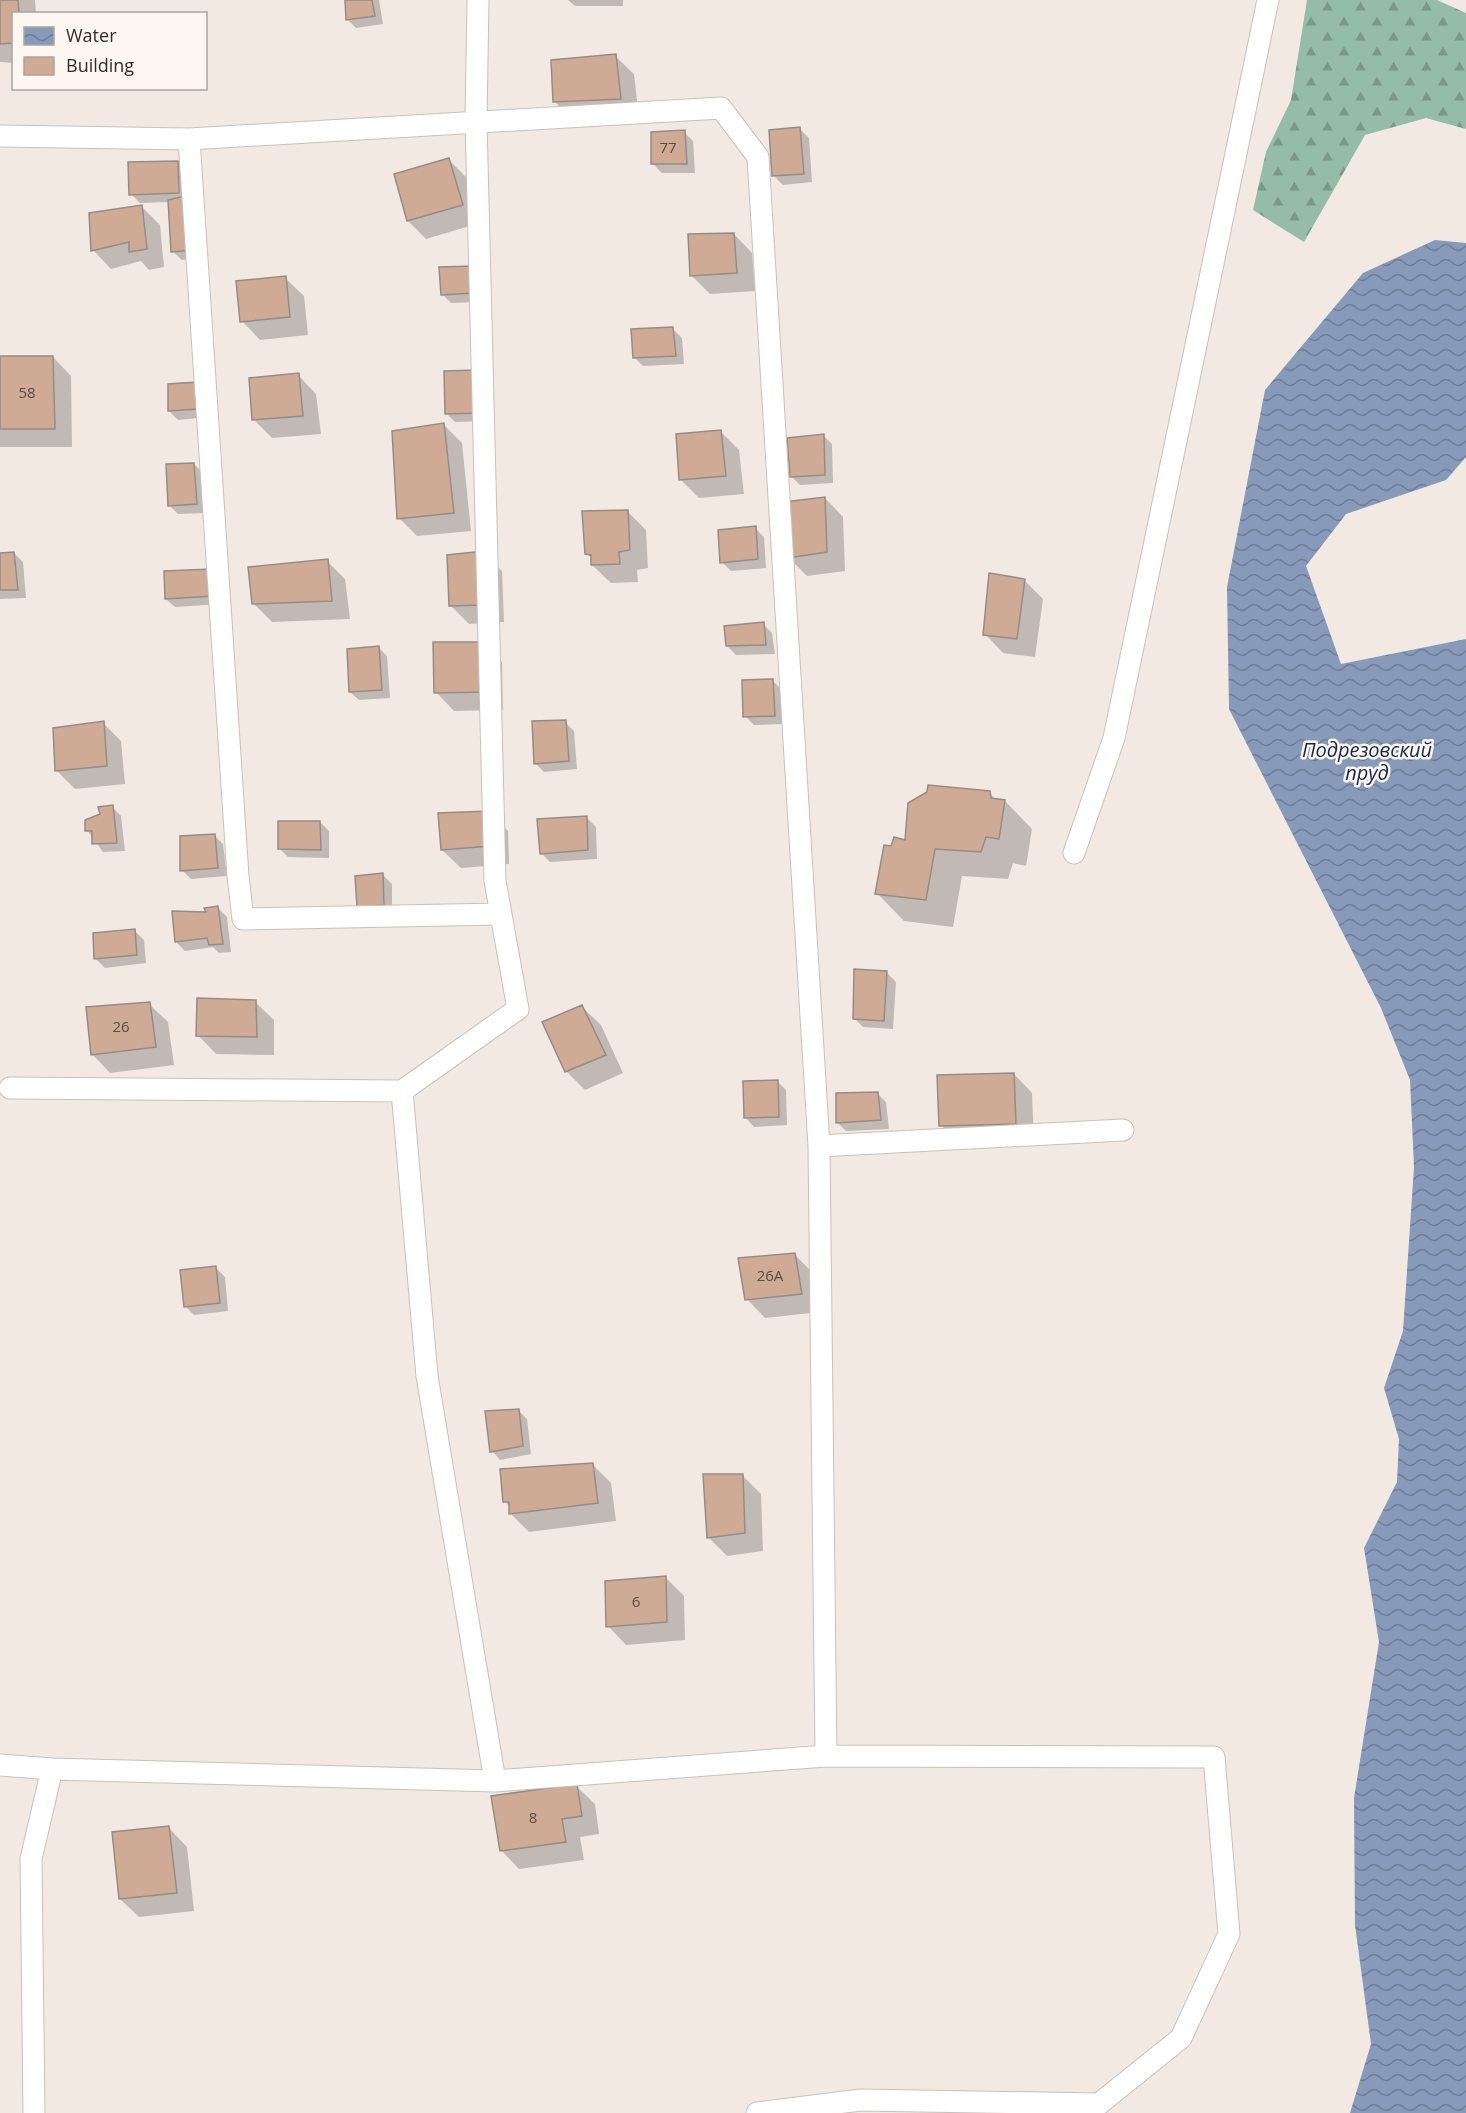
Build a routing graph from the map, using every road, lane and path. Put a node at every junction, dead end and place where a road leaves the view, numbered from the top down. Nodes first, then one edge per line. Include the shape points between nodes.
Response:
1 (478, 0) edge
2 (1268, 0) edge
3 (476, 121) junction
4 (0, 136) edge
5 (189, 139) junction
6 (1074, 853) dead end
7 (501, 914) junction
8 (10, 1088) dead end
9 (402, 1091) junction
10 (1123, 1130) dead end
11 (819, 1146) junction
12 (826, 1755) junction
13 (0, 1765) edge
14 (52, 1769) junction
15 (495, 1781) junction
16 (1097, 2109) edge
17 (34, 2113) edge
18 (757, 2113) edge

1 - 3 lane
2 - 6 lane via 1114,738
3 - 5 lane
3 - 7 lane via 495,881
3 - 11 lane via 721,108 758,157
4 - 5 lane
5 - 7 lane via 243,919
7 - 9 lane via 518,1009
8 - 9 lane
9 - 15 lane via 427,1376
10 - 11 lane
11 - 12 lane
12 - 15 lane
12 - 16 lane via 1214,1757 1228,1934 1181,2038
13 - 14 lane
14 - 15 lane
14 - 17 lane via 31,1858
16 - 18 lane via 861,2100

